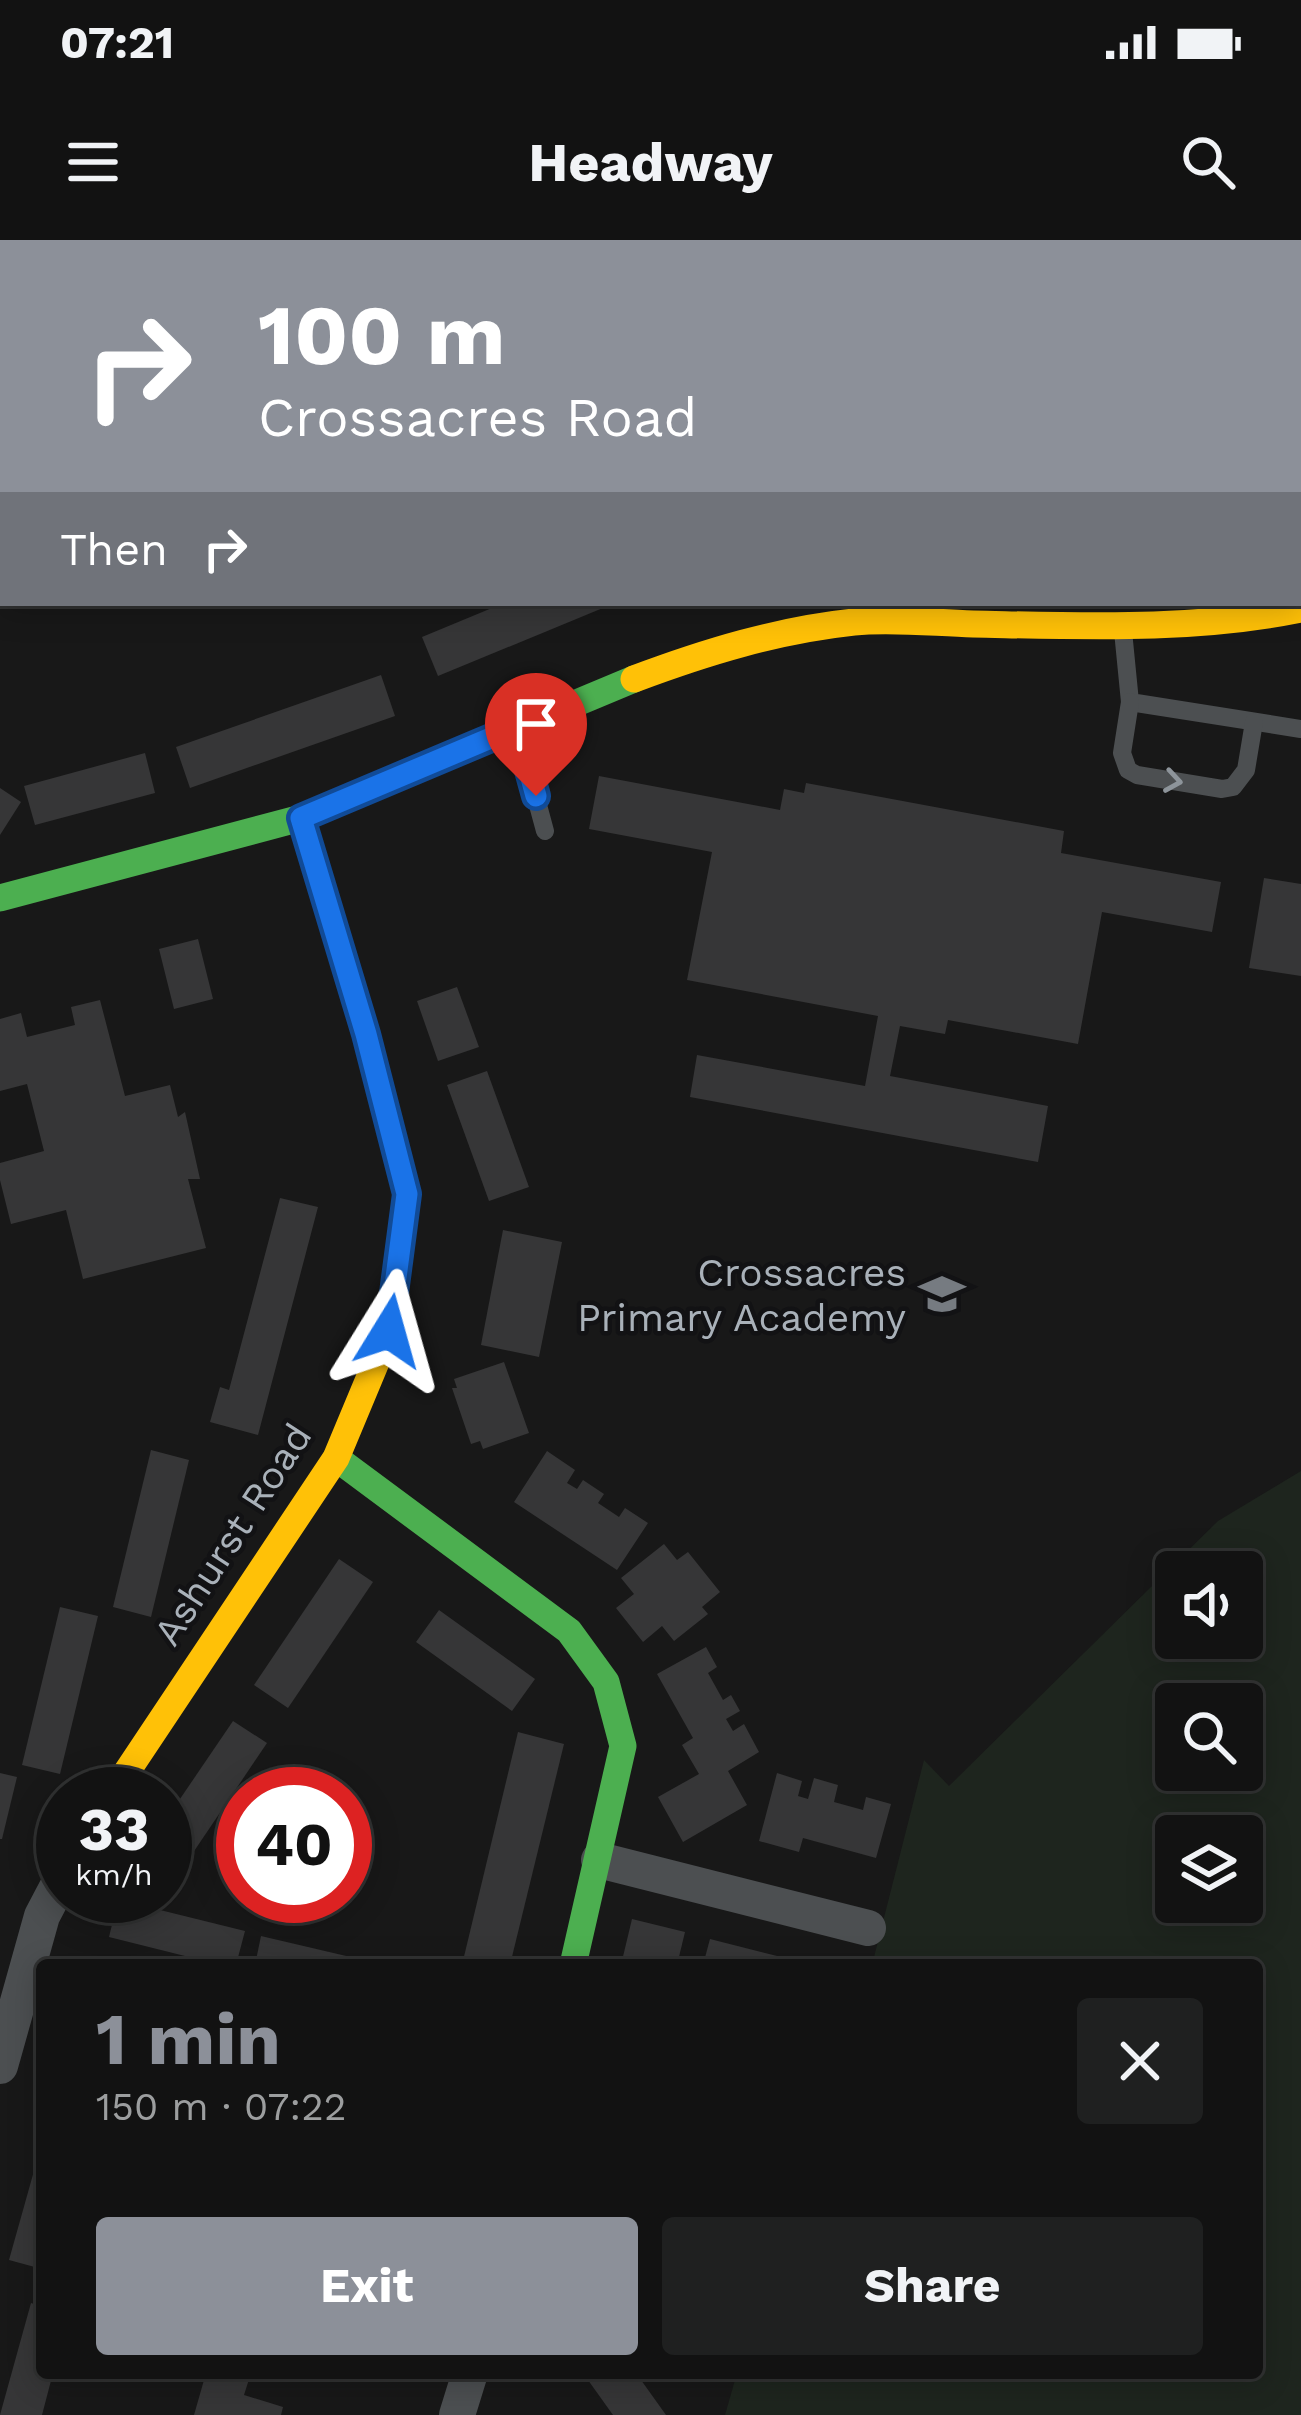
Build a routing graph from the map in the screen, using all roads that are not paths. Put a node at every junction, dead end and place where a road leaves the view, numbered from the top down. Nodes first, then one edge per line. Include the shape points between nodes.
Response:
1 (1301, 609) edge
2 (1080, 613) edge
3 (1123, 627) junction
4 (1130, 702) junction
5 (1254, 722) junction
6 (517, 727) junction
7 (1301, 729) edge
8 (301, 818) junction
9 (545, 830) dead end
10 (0, 898) edge
11 (336, 1458) junction
12 (130, 1767) edge
13 (599, 1860) junction
14 (41, 1923) edge
15 (868, 1928) dead end
16 (574, 1959) edge
17 (33, 1978) edge
18 (0, 2066) edge
19 (468, 2379) edge
20 (457, 2415) edge

1 - 3 street
2 - 3 street
2 - 6 street via 859,621 776,633 672,664
3 - 4 lane
4 - 5 lane
4 -> 5 lane via 1122,753 1128,770 1222,789 1246,770
5 - 7 lane
6 - 8 street
6 - 9 lane
8 - 10 street
8 - 11 street, Ashurst Road via 407,1194 389,1331
11 - 12 street, Ashurst Road
11 - 13 street via 569,1631 606,1682 623,1746
13 - 15 street
13 - 16 street
14 - 17 street
17 - 18 street
19 - 20 street

